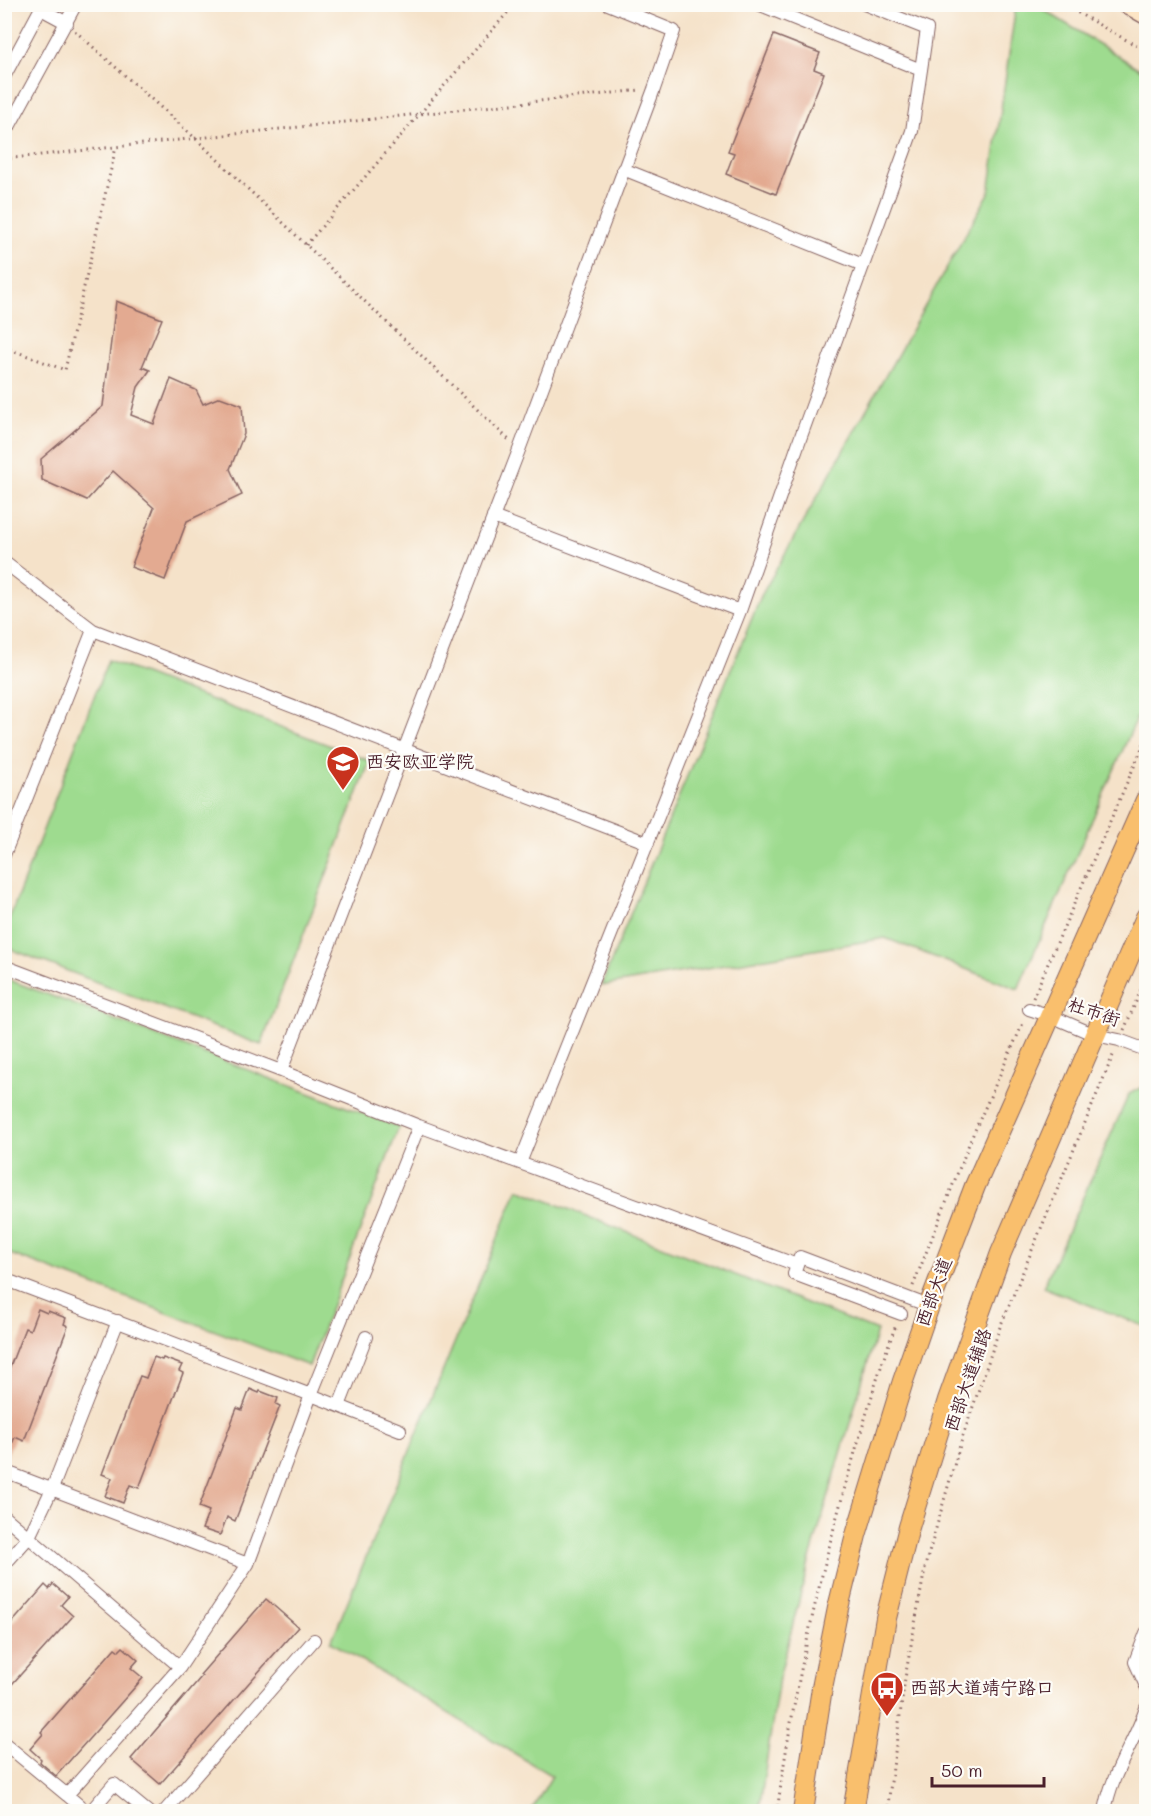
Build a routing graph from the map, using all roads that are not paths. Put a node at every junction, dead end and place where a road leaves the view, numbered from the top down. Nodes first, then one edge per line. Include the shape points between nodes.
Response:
1 (76, 4) edge
2 (608, 4) edge
3 (758, 4) edge
4 (864, 4) edge
5 (1125, 4) edge
6 (42, 7) edge
7 (1146, 16) edge
8 (67, 23) junction
9 (921, 70) junction
10 (4, 77) edge
11 (4, 136) edge
12 (623, 169) junction
13 (863, 266) junction
14 (493, 517) junction
15 (4, 562) edge
16 (740, 611) junction
17 (93, 630) junction
18 (404, 749) junction
19 (1146, 800) edge
20 (648, 843) junction
21 (4, 855) edge
22 (1146, 917) edge
23 (4, 966) edge
24 (1029, 1009) dead end
25 (1051, 1016) junction
26 (1095, 1035) junction
27 (1146, 1050) edge
28 (281, 1071) junction
29 (420, 1126) junction
30 (520, 1163) junction
31 (798, 1265) junction
32 (4, 1279) edge
33 (928, 1306) junction
34 (901, 1314) dead end
35 (118, 1321) junction
36 (366, 1337) dead end
37 (311, 1395) junction
38 (339, 1406) junction
39 (400, 1430) dead end
40 (4, 1471) edge
41 (52, 1489) junction
42 (4, 1516) edge
43 (29, 1537) junction
44 (248, 1563) junction
45 (4, 1565) edge
46 (1146, 1633) edge
47 (314, 1640) dead end
48 (180, 1668) junction
49 (1146, 1686) edge
50 (1146, 1708) edge
51 (4, 1743) edge
52 (67, 1794) junction
53 (89, 1812) edge
54 (148, 1812) edge
55 (164, 1812) edge
56 (803, 1812) edge
57 (853, 1812) edge
58 (1105, 1812) edge

1 - 8 street
2 - 12 street via 674,31
3 - 9 street
4 - 9 street via 927,29
5 - 7 main road
6 - 8 street
6 - 10 street
8 - 11 street
9 - 13 street via 912,131
12 - 13 street
12 - 14 street
13 - 16 street
14 - 16 street
14 - 18 street
15 - 17 street
16 - 20 street
17 - 18 street
17 - 21 street
18 - 20 street
18 - 28 street
19 - 25 main road, 西部大道
20 - 30 street
22 - 26 main road
23 - 28 street
24 - 25 street, 杜市街
25 - 26 street, 杜市街
25 - 33 main road, 西部大道 via 975,1186
26 - 27 street, 杜市街
26 - 57 main road via 1001,1253 948,1400 886,1618
28 - 29 street
29 - 30 street
29 - 37 street
30 - 31 street
31 - 33 street via 800,1257
31 - 34 street via 794,1274
32 - 35 street
33 - 56 main road, 西部大道 via 840,1597
35 - 37 street
35 - 41 street
36 - 38 street
37 - 38 street
37 - 44 street
38 - 39 street
40 - 41 street
41 - 43 street
41 - 44 street
42 - 43 street
43 - 45 street
43 - 48 street
44 - 48 street
46 - 49 street via 1135,1662
47 - 55 street
48 - 52 street
50 - 58 street
51 - 52 street
52 - 53 street
53 - 54 street via 114,1784

